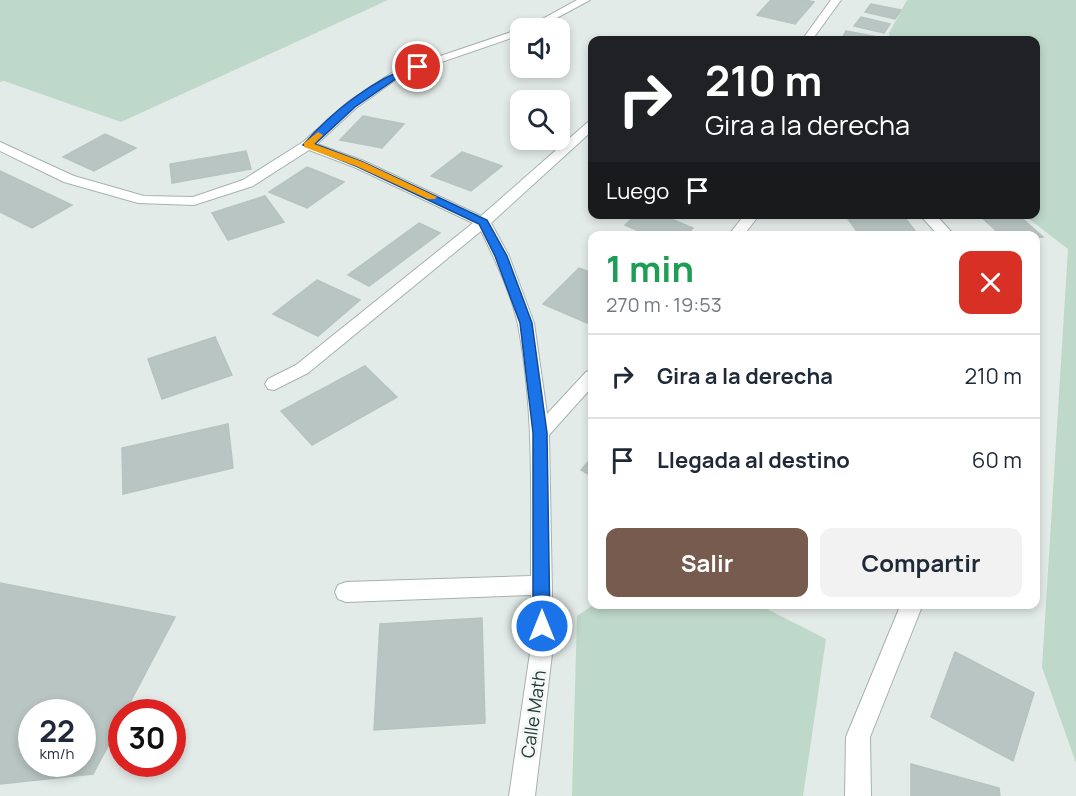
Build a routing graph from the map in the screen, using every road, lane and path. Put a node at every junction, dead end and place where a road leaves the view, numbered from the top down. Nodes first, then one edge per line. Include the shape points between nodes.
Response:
1 (585, 0) edge
2 (836, 0) edge
3 (550, 18) edge
4 (510, 35) edge
5 (810, 36) edge
6 (588, 129) edge
7 (308, 145) junction
8 (0, 146) edge
9 (749, 219) edge
10 (931, 219) edge
11 (483, 222) junction
12 (739, 231) edge
13 (943, 231) edge
14 (588, 380) edge
15 (274, 384) dead end
16 (540, 433) junction
17 (542, 585) junction
18 (346, 592) dead end
19 (910, 609) edge
20 (522, 796) edge
21 (858, 796) edge

1 - 3 street
2 - 5 street
4 - 7 street via 397,74 352,105
6 - 11 street
7 - 8 street via 248,183 194,201 143,200 69,179
7 - 11 street via 359,164
9 - 12 street
10 - 13 street
11 - 15 street via 302,369
11 - 16 street, Calle Math via 501,256 526,323
14 - 16 street
16 - 17 street, Calle Math
17 - 18 street
17 - 20 street, Calle Math via 542,646
19 - 21 street via 858,737

